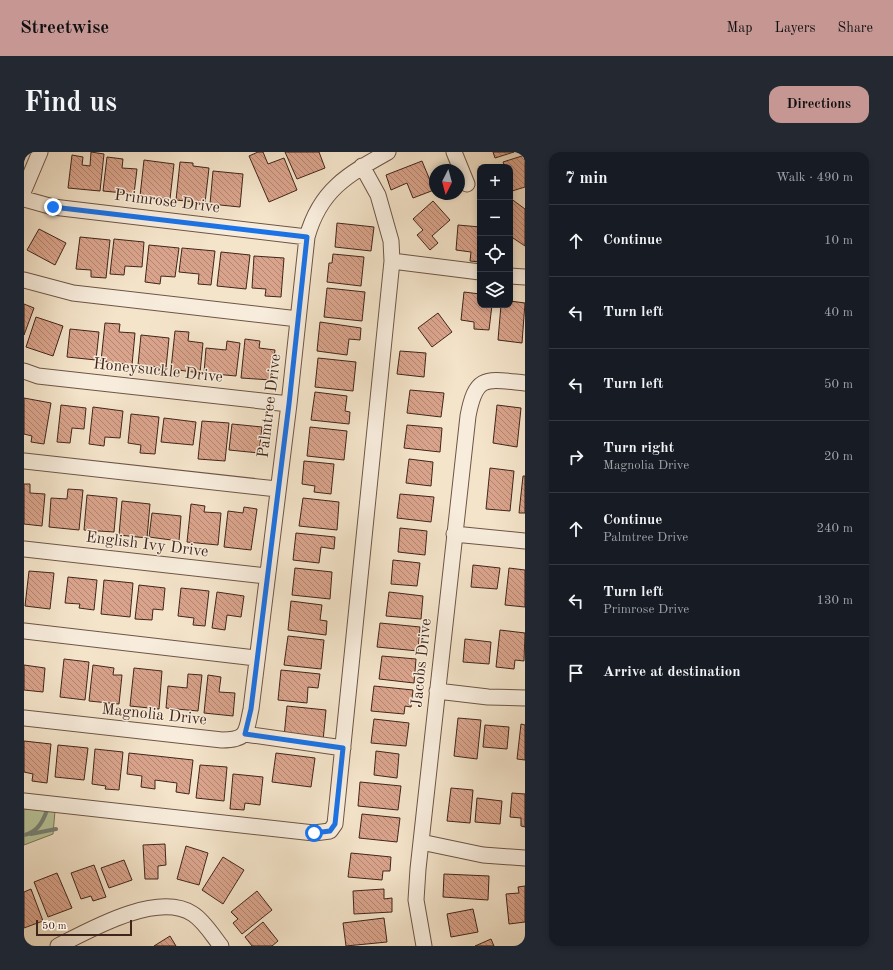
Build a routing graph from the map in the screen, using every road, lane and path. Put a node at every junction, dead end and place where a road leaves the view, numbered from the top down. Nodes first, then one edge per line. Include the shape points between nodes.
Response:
1 (40, 152) edge
2 (388, 152) edge
3 (454, 152) edge
4 (362, 166) junction
5 (468, 184) dead end
6 (24, 190) edge
7 (24, 199) edge
8 (307, 237) junction
9 (392, 261) junction
10 (477, 272) edge
11 (513, 276) edge
12 (525, 277) edge
13 (24, 280) edge
14 (298, 319) junction
15 (24, 371) edge
16 (525, 383) edge
17 (289, 404) junction
18 (24, 461) edge
19 (277, 489) junction
20 (454, 534) junction
21 (525, 541) edge
22 (24, 549) edge
23 (266, 576) junction
24 (24, 631) edge
25 (256, 658) junction
26 (436, 691) junction
27 (525, 698) edge
28 (24, 718) edge
29 (245, 734) junction
30 (343, 748) junction
31 (24, 801) edge
32 (421, 842) junction
33 (525, 858) edge
34 (58, 946) edge
35 (221, 946) edge
36 (424, 946) edge

1 - 6 street
2 - 4 street, Palmtree Drive
3 - 5 street
4 - 8 street, Palmtree Drive via 348,174 328,193 314,216
4 - 9 street via 378,195 391,241
7 - 8 street, Primrose Drive via 53,207
8 - 14 street, Palmtree Drive
9 - 10 street
9 - 30 street
11 - 12 street
13 - 14 street via 73,293
14 - 17 street, Palmtree Drive
15 - 17 street, Honeysuckle Drive via 38,376
16 - 20 street, Jacobs Drive via 483,382 473,394
17 - 19 street, Palmtree Drive
18 - 19 street
19 - 23 street, Palmtree Drive
20 - 21 street
20 - 26 street, Jacobs Drive
22 - 23 street, English Ivy Drive
23 - 25 street, Palmtree Drive
24 - 25 street
25 - 29 street, Palmtree Drive via 252,701
26 - 27 street
26 - 32 street, Jacobs Drive
28 - 29 street, Magnolia Drive via 222,740 240,739
29 - 30 street
30 - 31 street via 335,824 330,831 314,833
32 - 33 street via 482,855
32 - 36 street, Jacobs Drive via 416,900
34 - 35 street via 108,920 158,907 174,906 194,914

